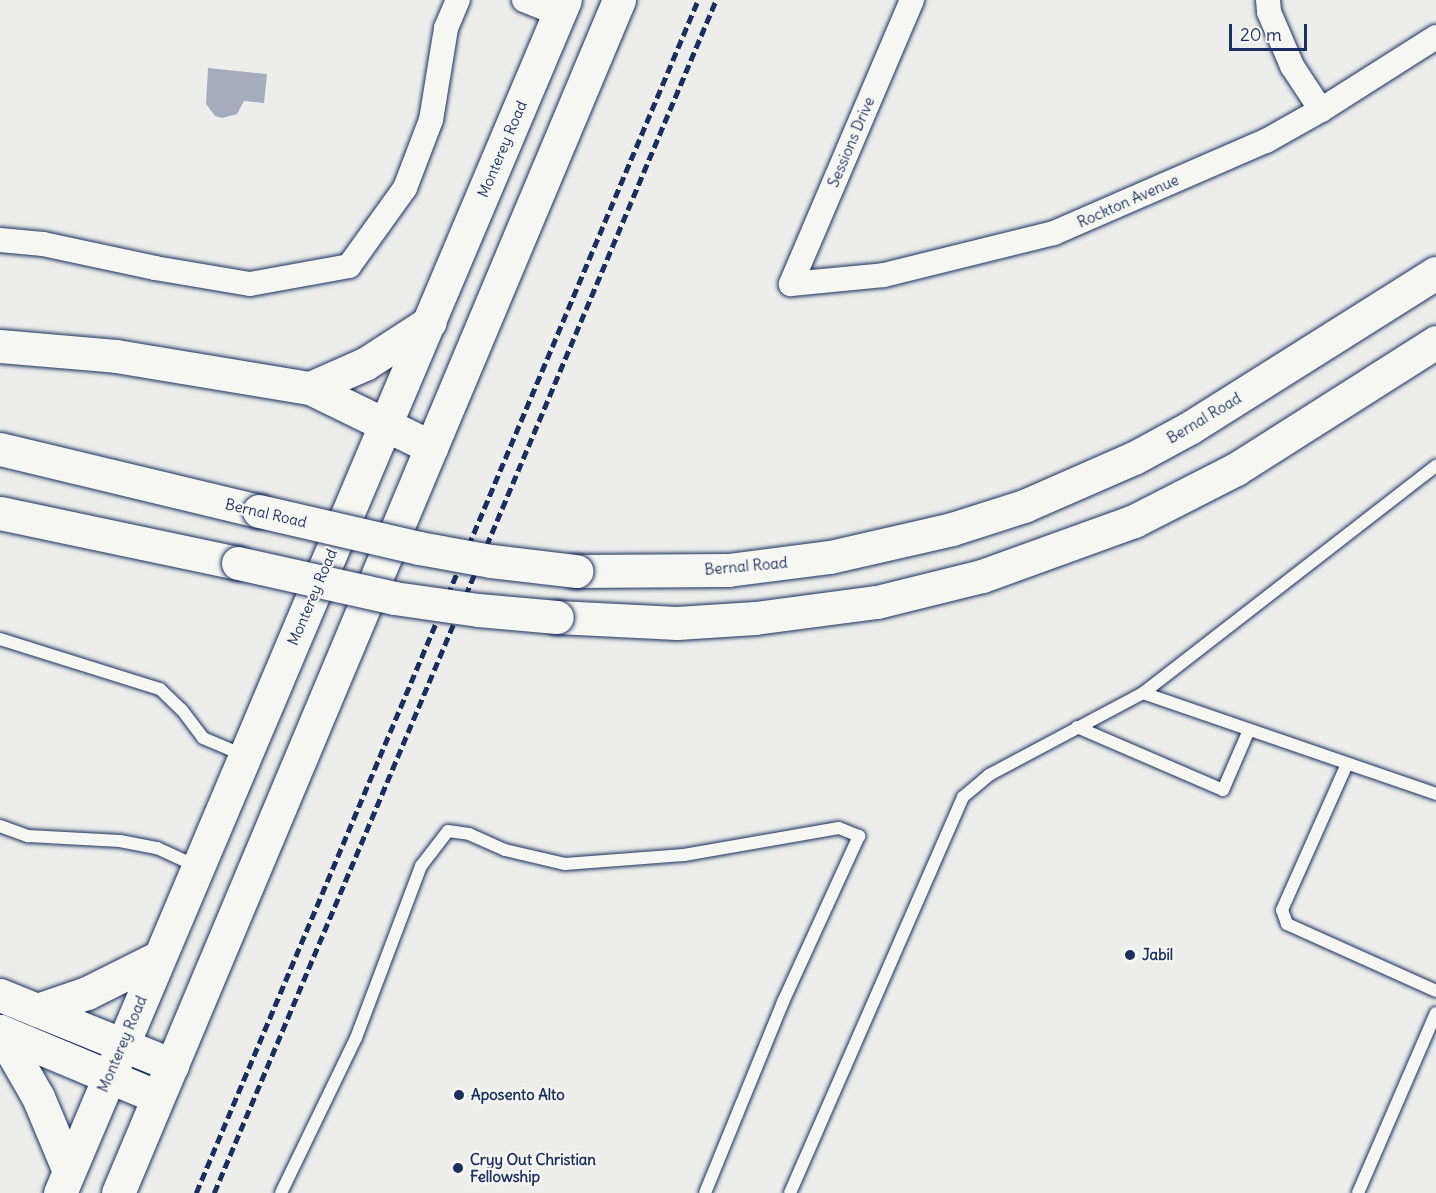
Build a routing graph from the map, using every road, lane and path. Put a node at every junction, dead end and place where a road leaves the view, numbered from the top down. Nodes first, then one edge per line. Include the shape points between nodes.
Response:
1 (458, 0) edge
2 (524, 0) edge
3 (619, 0) edge
4 (912, 0) edge
5 (1268, 0) edge
6 (562, 7) edge
7 (1436, 37) edge
8 (1321, 110) junction
9 (0, 240) edge
10 (1436, 273) edge
11 (791, 284) joint
12 (430, 322) junction
13 (1436, 342) edge
14 (0, 346) edge
15 (310, 388) junction
16 (387, 424) junction
17 (431, 447) junction
18 (0, 449) edge
19 (1436, 466) edge
20 (0, 513) edge
21 (0, 639) edge
22 (1143, 693) junction
23 (1077, 727) junction
24 (1249, 730) junction
25 (244, 756) junction
26 (1347, 764) junction
27 (1436, 794) edge
28 (0, 826) edge
29 (197, 866) junction
30 (159, 957) junction
31 (1436, 991) edge
32 (0, 995) edge
33 (37, 1011) junction
34 (1436, 1013) edge
35 (0, 1031) edge
36 (122, 1046) junction
37 (172, 1065) junction
38 (109, 1076) junction
39 (158, 1097) junction
40 (64, 1182) edge
41 (118, 1193) edge
42 (281, 1193) edge
43 (705, 1193) edge
44 (790, 1193) edge
45 (1358, 1193) edge

1 - 9 street via 446,28 431,120 405,188 349,266 250,284 43,244
2 - 6 street
3 - 17 main road
4 - 11 street, Sessions Drive
5 - 8 street via 1269,12 1292,66
6 - 12 main road, Monterey Road
7 - 8 street, Rockton Avenue
8 - 11 street, Rockton Avenue via 1266,141 1054,233 884,275
10 - 18 main road, Bernal Road, bridge via 1191,427 1134,458 1024,506 952,529 830,557 728,570 576,571 429,550
12 - 15 main road via 365,364
12 - 16 main road, Monterey Road
13 - 20 main road, bridge via 1236,470 1134,520 982,576 877,602 755,618 677,623 478,610 394,598
14 - 15 main road via 116,356
15 - 16 main road
16 - 17 main road
16 - 25 main road, Monterey Road
17 - 37 main road
19 - 22 lane
21 - 25 lane via 160,689 203,738
22 - 23 lane
22 - 24 lane
23 - 24 lane via 1223,790
23 - 44 lane via 989,775 963,797
24 - 26 lane
25 - 29 main road, Monterey Road
26 - 27 lane
26 - 31 lane via 1282,910 1287,924
28 - 29 lane via 28,836 120,841 157,848
29 - 30 main road, Monterey Road
30 - 33 main road via 87,993
30 - 36 main road, Monterey Road
32 - 33 main road
33 - 36 main road
34 - 45 lane
35 - 38 main road
35 - 40 main road via 38,1097
36 - 37 main road
36 - 38 main road, Monterey Road
37 - 39 main road
38 - 39 main road
38 - 40 main road, Monterey Road
39 - 41 main road
42 - 43 lane via 356,1038 421,866 448,831 565,864 684,855 839,828 859,836 783,1002

